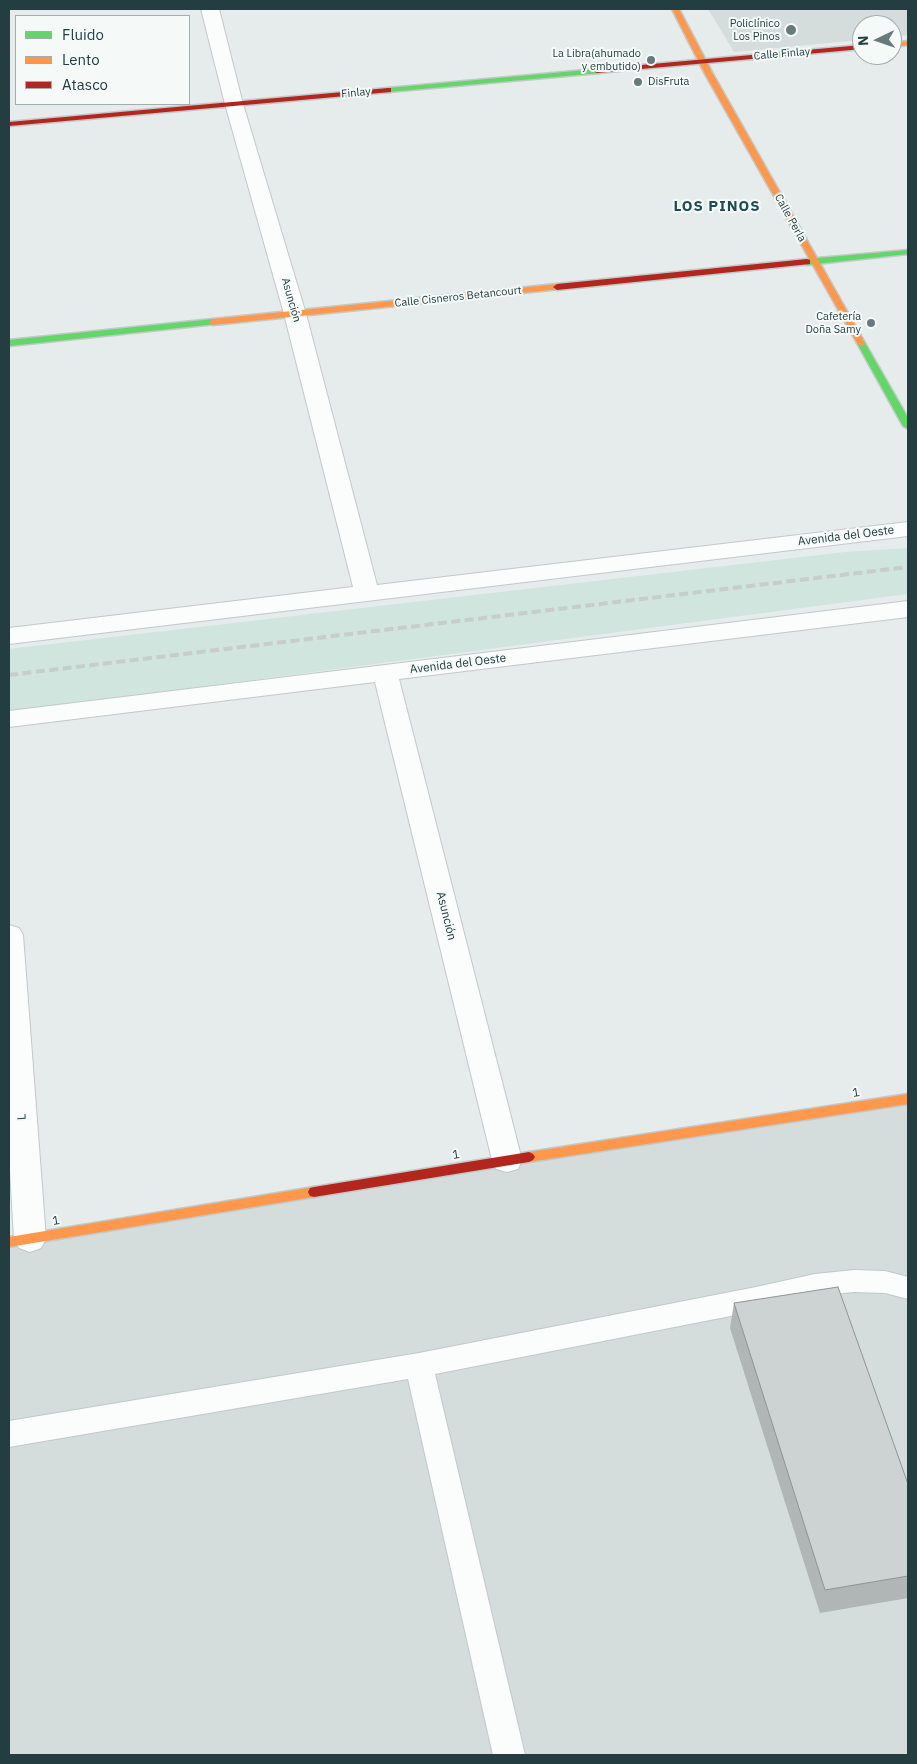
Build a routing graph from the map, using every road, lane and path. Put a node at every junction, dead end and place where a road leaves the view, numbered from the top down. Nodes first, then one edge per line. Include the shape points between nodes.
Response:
1 (210, 9) edge
2 (675, 9) edge
3 (852, 48) edge
4 (702, 62) junction
5 (234, 104) junction
6 (9, 124) edge
7 (908, 252) edge
8 (814, 261) junction
9 (295, 314) junction
10 (9, 343) edge
11 (908, 426) edge
12 (908, 528) edge
13 (367, 593) junction
14 (908, 609) edge
15 (9, 636) edge
16 (385, 672) junction
17 (9, 719) edge
18 (9, 936) edge
19 (908, 1099) edge
20 (507, 1160) junction
21 (19, 1240) edge
22 (908, 1288) edge
23 (418, 1365) junction
24 (9, 1434) edge
25 (509, 1755) edge

1 - 5 street, Asunción
2 - 4 street, Calle Perla
3 - 4 street, Calle Finlay
4 - 5 street, Finlay
4 - 8 street, Calle Perla
5 - 6 street, Finlay
5 - 9 street, Asunción
7 - 8 street, Calle Cisneros Betancourt
8 - 9 street, Calle Cisneros Betancourt
8 - 11 street, Calle Perla
9 - 10 street, Calle Cisneros Betancourt
9 - 13 street, Asunción
12 - 13 street, Avenida del Oeste
13 - 15 street, Avenida del Oeste
14 - 16 street, Avenida del Oeste
16 - 17 street, Avenida del Oeste
16 - 20 street, Asunción
18 - 21 street, L
19 - 20 street, 1
20 - 21 street, 1
22 - 23 lane via 885,1282 854,1281 815,1286
23 - 24 lane
23 - 25 lane

